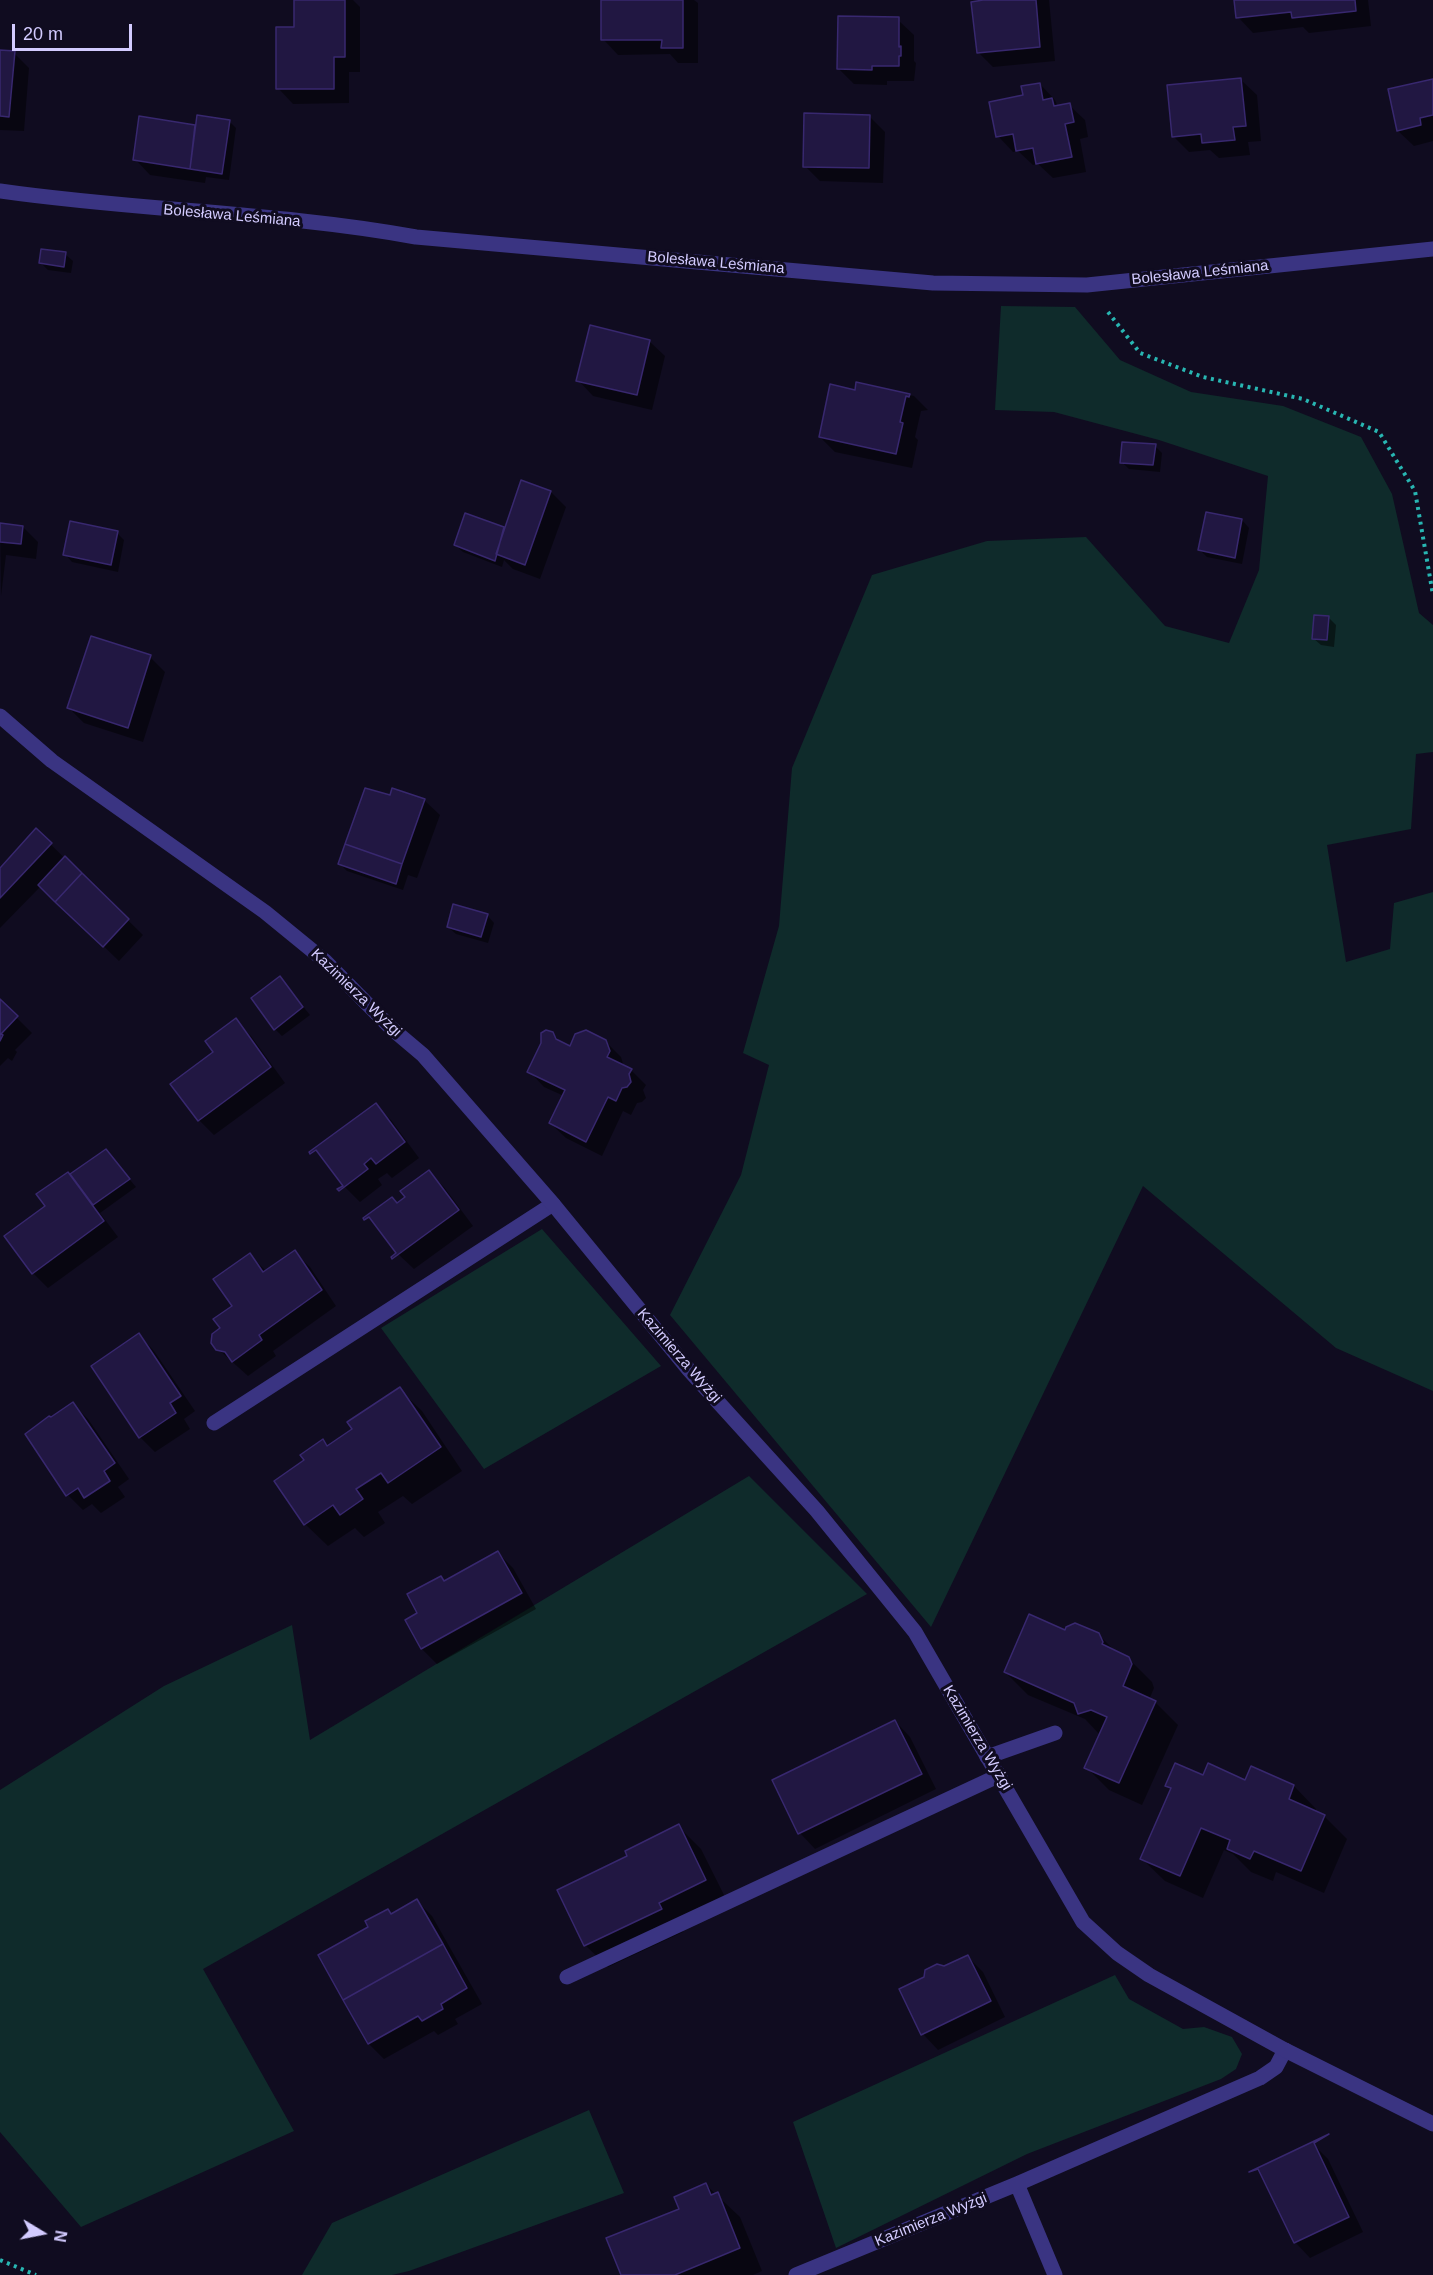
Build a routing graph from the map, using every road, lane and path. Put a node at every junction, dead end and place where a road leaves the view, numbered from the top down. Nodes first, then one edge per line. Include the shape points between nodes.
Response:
1 (0, 191) edge
2 (1433, 249) edge
3 (1087, 285) junction
4 (1433, 595) edge
5 (0, 716) edge
6 (553, 1204) junction
7 (214, 1423) dead end
8 (1055, 1733) dead end
9 (987, 1757) junction
10 (1000, 1775) junction
11 (567, 1977) dead end
12 (1285, 2050) junction
13 (1433, 2124) edge
14 (1017, 2184) junction
15 (0, 2260) edge
16 (36, 2275) edge
17 (796, 2275) edge
18 (1055, 2275) edge

1 - 3 street, Bolesława Leśmiana via 68,201 363,227 416,237 933,283
2 - 3 street, Bolesława Leśmiana
3 - 4 path via 1140,353 1203,377 1303,399 1379,432 1415,491
5 - 6 street, Kazimierza Wyżgi via 52,761 265,912 325,961 423,1055
6 - 7 street
6 - 9 street, Kazimierza Wyżgi via 689,1370 817,1511 915,1632
8 - 9 street
9 - 10 street, Kazimierza Wyżgi
10 - 11 street
10 - 12 street, Kazimierza Wyżgi via 1083,1922 1149,1975
12 - 13 street, Kazimierza Wyżgi
12 - 14 street, Kazimierza Wyżgi via 1276,2067 1260,2078
14 - 17 street, Kazimierza Wyżgi
14 - 18 street
15 - 16 path

